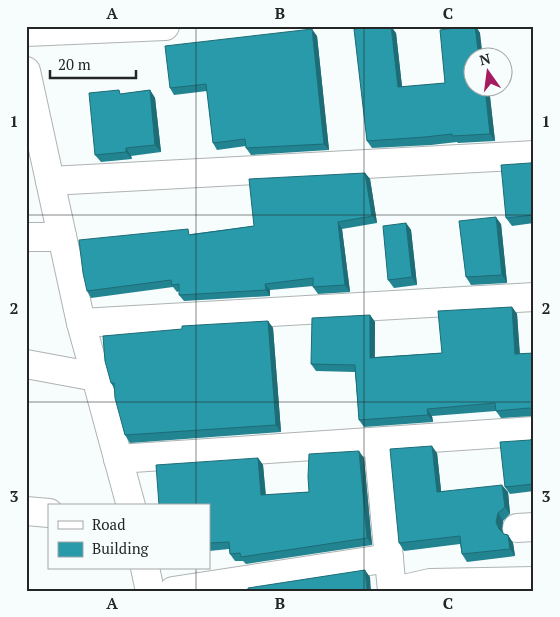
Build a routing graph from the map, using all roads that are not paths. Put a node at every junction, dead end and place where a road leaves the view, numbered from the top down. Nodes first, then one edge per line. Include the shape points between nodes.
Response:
1 (165, 26) edge
2 (26, 32) edge
3 (26, 71) edge
4 (30, 104) edge
5 (534, 154) edge
6 (50, 181) junction
7 (26, 237) edge
8 (62, 237) junction
9 (534, 297) edge
10 (81, 324) junction
11 (26, 364) edge
12 (96, 378) junction
13 (534, 431) edge
14 (378, 442) junction
15 (118, 458) junction
16 (130, 504) edge
17 (26, 511) edge
18 (48, 513) edge
19 (389, 558) junction
20 (145, 570) edge
21 (534, 581) edge
22 (150, 591) edge
23 (172, 591) edge
24 (394, 591) edge

1 - 2 street
3 - 4 street
4 - 6 street
5 - 6 street
6 - 8 street
7 - 8 street
8 - 10 street
9 - 10 street
10 - 12 street
11 - 12 street
12 - 15 street
13 - 14 street
14 - 15 street
14 - 19 street
15 - 16 street
17 - 18 street
19 - 23 street
19 - 24 street
20 - 22 street
21 - 24 street via 430,583

